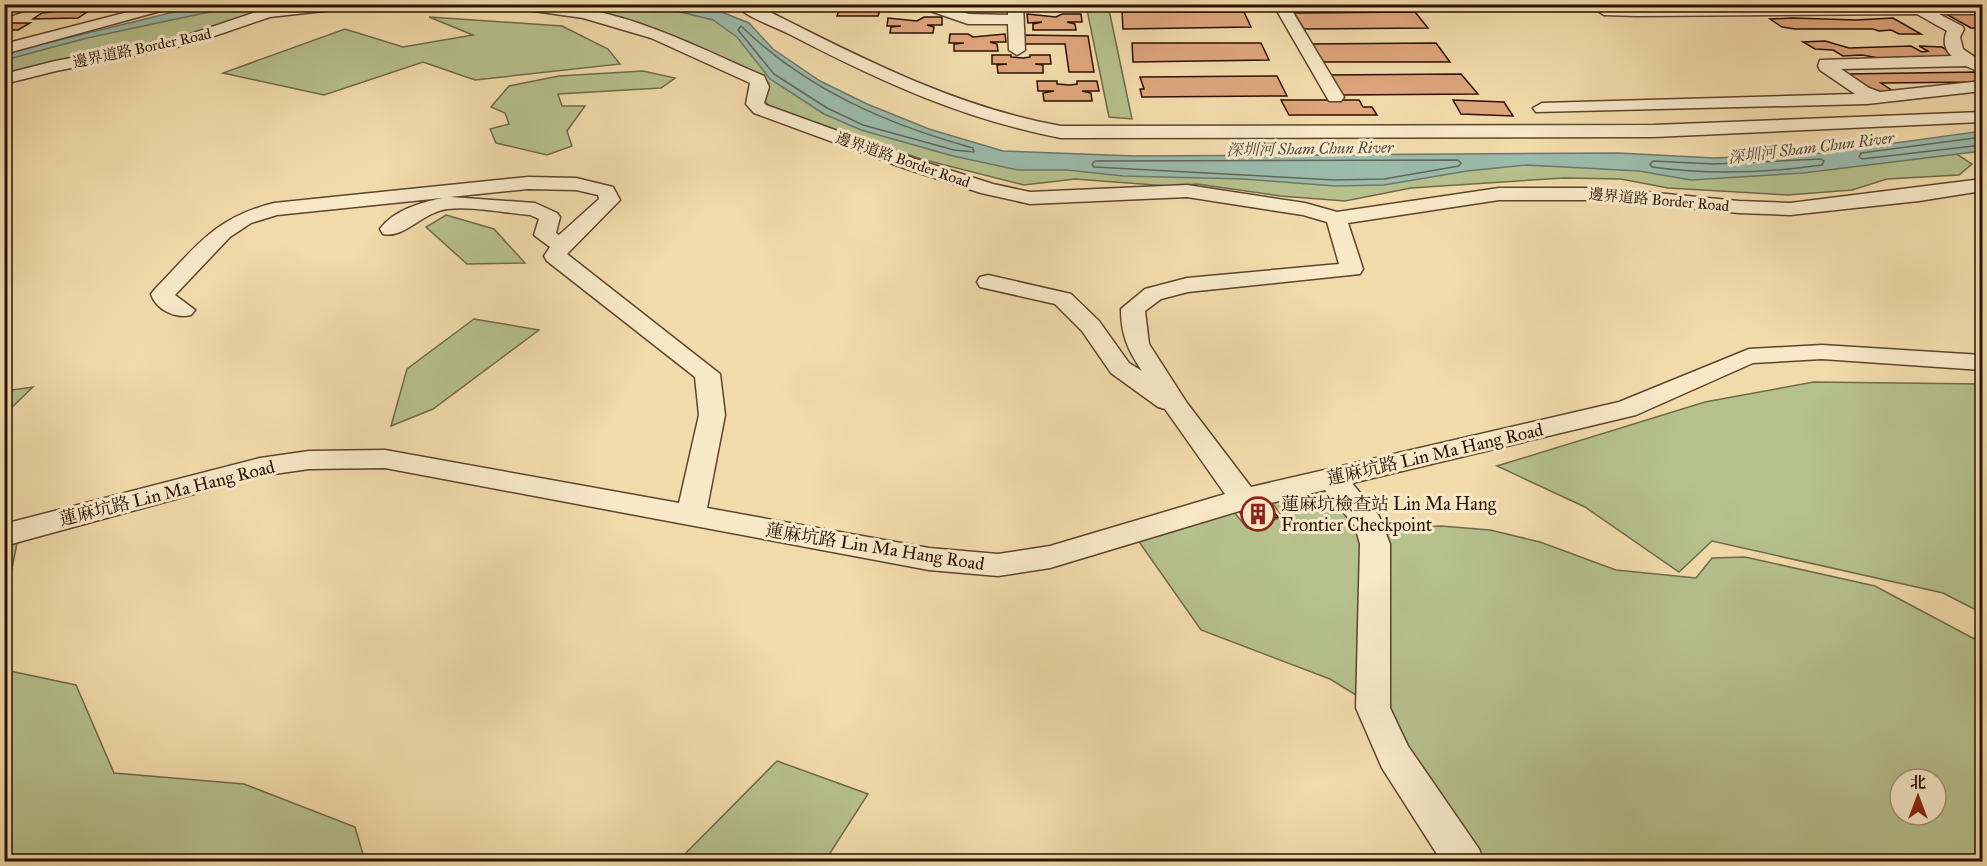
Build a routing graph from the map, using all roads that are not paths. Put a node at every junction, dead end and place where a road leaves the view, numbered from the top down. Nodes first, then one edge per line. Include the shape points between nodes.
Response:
1 (39, 4) edge
2 (179, 4) edge
3 (350, 4) edge
4 (513, 4) edge
5 (741, 4) edge
6 (917, 4) edge
7 (1280, 4) edge
8 (1594, 4) edge
9 (1918, 7) edge
10 (1983, 9) edge
11 (1015, 12) edge
12 (4, 13) edge
13 (4, 49) edge
14 (1017, 50) dead end
15 (1976, 65) edge
16 (4, 79) edge
17 (1983, 86) edge
18 (1335, 97) dead end
19 (1880, 98) junction
20 (1542, 108) dead end
21 (1983, 117) edge
22 (1983, 185) edge
23 (1336, 218) junction
24 (391, 228) dead end
25 (563, 243) junction
26 (988, 282) dead end
27 (183, 310) dead end
28 (1983, 363) edge
29 (1178, 409) junction
30 (1331, 478) junction
31 (1244, 499) junction
32 (691, 517) junction
33 (4, 535) edge
34 (1465, 861) edge

1 - 12 street
2 - 13 street
3 - 16 street, 邊界道路 Border Road via 268,14 185,41
4 - 23 street, 邊界道路 Border Road via 585,14 657,35 758,80 755,104 760,109 987,189 1030,198 1187,191 1294,207
5 - 21 street via 912,89 1007,121 1061,132 1654,131
6 - 11 street via 968,19
7 - 18 street
8 - 9 street via 1604,10 1636,11
9 - 10 street
9 - 15 street via 1956,29 1952,37 1955,51
11 - 14 street
15 - 19 street via 1826,64 1863,92
17 - 19 street
19 - 20 street
22 - 23 street, 邊界道路 Border Road via 1790,209 1605,194 1499,194
23 - 29 street via 1352,269 1187,285 1154,294 1133,309 1137,344
24 - 25 street via 417,211 446,202 535,209 550,217 545,235 553,242
25 - 27 street via 610,200 606,191 576,184 528,183 274,209 222,232 163,294 165,301
25 - 32 street via 555,256 707,374 712,415
26 - 29 street via 1062,299 1091,326 1120,368
28 - 30 street, 蓮麻坑路 Lin Ma Hang Road via 1833,352 1749,356 1627,409
29 - 31 street
30 - 31 street, 蓮麻坑路 Lin Ma Hang Road
30 - 34 street via 1370,523 1375,544 1373,708 1395,757
31 - 32 street, 蓮麻坑路 Lin Ma Hang Road via 1050,557 998,565 929,559
32 - 33 street, 蓮麻坑路 Lin Ma Hang Road via 385,459 309,460 260,467

